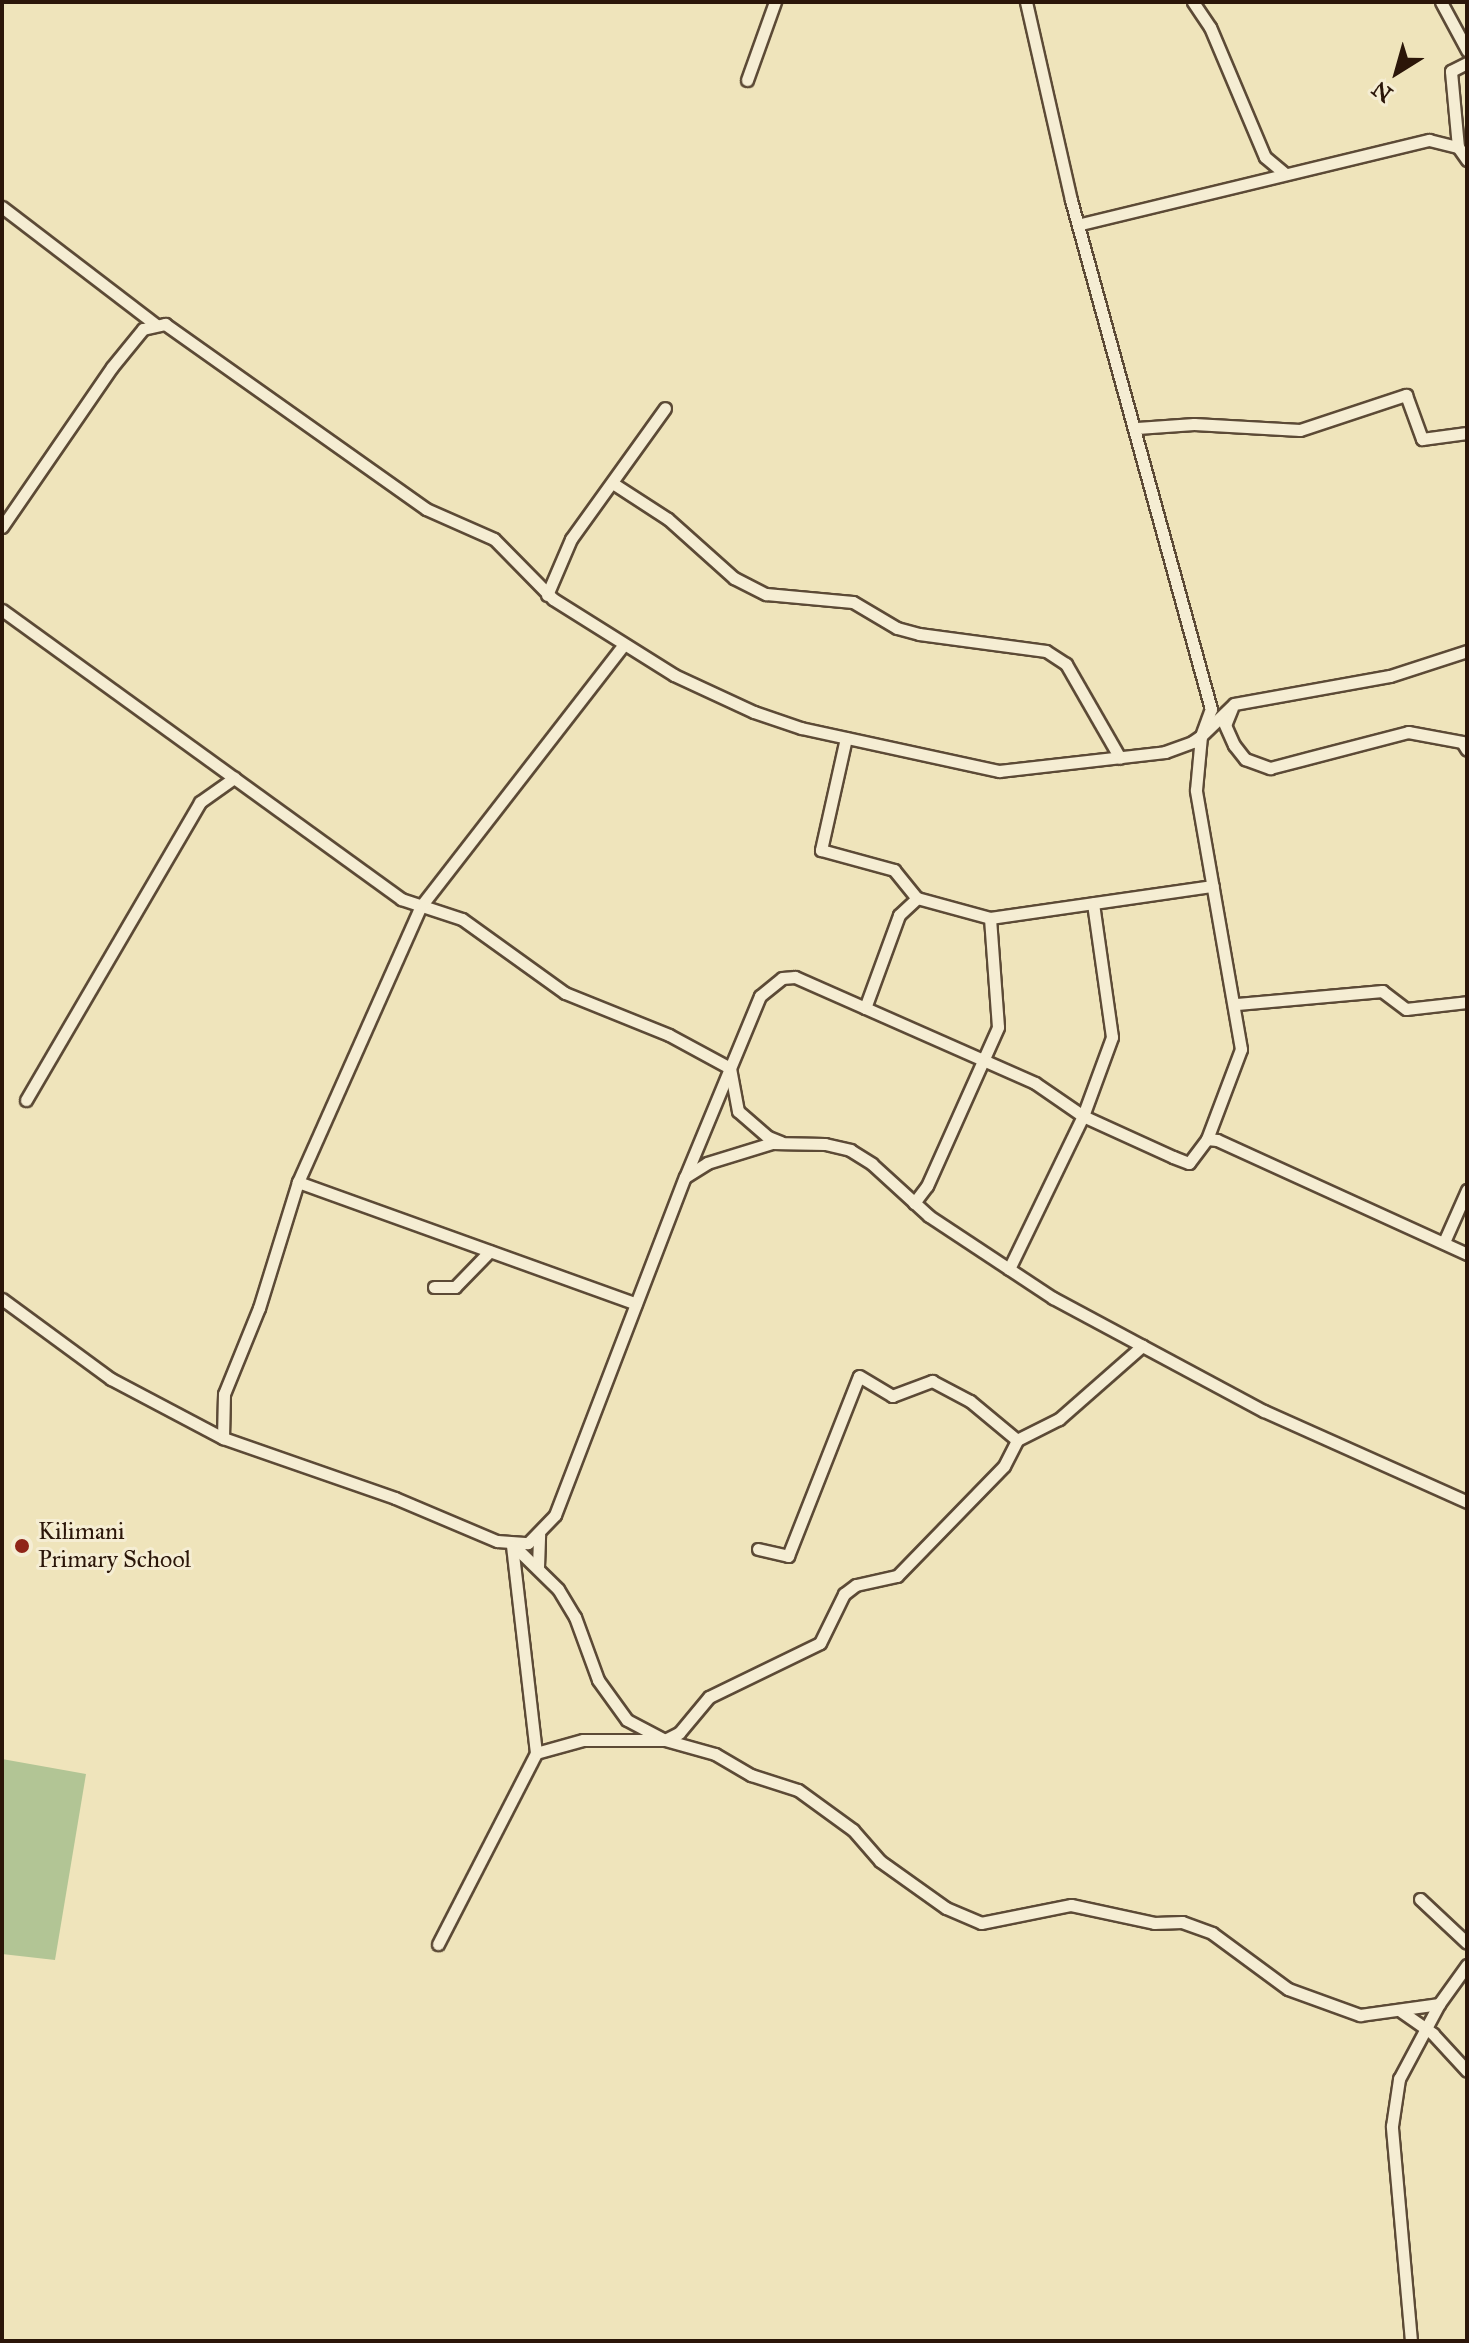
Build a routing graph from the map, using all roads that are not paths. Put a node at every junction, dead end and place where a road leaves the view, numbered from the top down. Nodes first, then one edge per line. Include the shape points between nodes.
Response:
1 (775, 2) edge
2 (1026, 2) edge
3 (1193, 2) edge
4 (1441, 2) edge
5 (1467, 50) edge
6 (1467, 63) edge
7 (747, 80) dead end
8 (1458, 147) junction
9 (1467, 160) edge
10 (1284, 173) junction
11 (2, 207) edge
12 (1081, 224) junction
13 (155, 324) junction
14 (665, 408) dead end
15 (1137, 428) junction
16 (1467, 433) edge
17 (614, 484) junction
18 (2, 527) edge
19 (547, 595) junction
20 (2, 610) edge
21 (624, 644) junction
22 (1467, 651) edge
23 (1234, 704) junction
24 (1201, 736) junction
25 (846, 738) junction
26 (1467, 750) edge
27 (1120, 758) junction
28 (234, 778) junction
29 (1213, 886) junction
30 (917, 898) junction
31 (1093, 903) junction
32 (421, 906) junction
33 (990, 918) junction
34 (1467, 1002) edge
35 (1237, 1004) junction
36 (865, 1008) junction
37 (985, 1061) junction
38 (730, 1068) junction
39 (26, 1100) dead end
40 (1083, 1116) junction
41 (1207, 1139) junction
42 (785, 1143) junction
43 (685, 1177) junction
44 (298, 1182) junction
45 (1467, 1190) edge
46 (914, 1203) junction
47 (1444, 1242) junction
48 (485, 1252) junction
49 (1467, 1254) edge
50 (1009, 1269) junction
51 (434, 1287) dead end
52 (2, 1299) edge
53 (636, 1304) junction
54 (1142, 1346) junction
55 (223, 1438) junction
56 (1017, 1440) junction
57 (1467, 1502) edge
58 (539, 1534) junction
59 (512, 1544) junction
60 (758, 1549) dead end
61 (538, 1567) junction
62 (665, 1740) junction
63 (536, 1753) junction
64 (1420, 1899) dead end
65 (1467, 1943) edge
66 (438, 1944) dead end
67 (1467, 1965) edge
68 (1439, 2004) junction
69 (1402, 2012) junction
70 (1426, 2028) junction
71 (1467, 2071) edge
72 (1411, 2341) edge

1 - 7 street
2 - 12 street
3 - 10 street via 1210,27 1265,157
4 - 5 street
6 - 8 street via 1451,71
8 - 9 street
8 - 10 street via 1429,140
10 - 12 street
11 - 13 street
12 - 15 street
13 - 18 street via 143,329 104,377
13 - 19 street via 183,335 426,509 494,539
14 - 17 street
15 - 16 street via 1194,424 1300,430 1406,395 1422,439
15 - 24 street via 1211,709
17 - 19 street via 571,539
17 - 27 street via 668,519 734,578 766,594 853,602 897,628 919,634 1046,651 1066,664
19 - 21 street
20 - 28 street
21 - 25 street via 674,675 754,712
21 - 32 street
22 - 23 street via 1390,676
23 - 24 street
23 - 26 street via 1225,725 1234,745 1245,759 1270,768 1408,732 1462,742
24 - 27 street via 1165,752
24 - 29 street via 1196,790
25 - 27 street via 999,771
25 - 30 street via 821,850 894,870
28 - 32 street via 401,899
28 - 39 street via 200,802
29 - 31 street
29 - 35 street
30 - 33 street
30 - 36 street via 899,915
31 - 33 street
31 - 40 street via 1112,1037
32 - 38 street via 462,919 565,993 669,1035
32 - 44 street
33 - 37 street via 998,1027
34 - 35 street via 1406,1009 1382,991
35 - 41 street via 1241,1049
36 - 37 street
36 - 38 street via 795,977 782,978 760,996
37 - 40 street via 1035,1083
37 - 46 street
38 - 42 street via 738,1111 768,1137
38 - 43 street
40 - 41 street via 1189,1163
40 - 50 street
41 - 47 street via 1229,1144
42 - 43 street via 707,1163
42 - 46 street via 850,1150
43 - 53 street
44 - 48 street
44 - 55 street via 259,1308 224,1394
45 - 47 street
46 - 50 street
47 - 49 street
48 - 51 street via 455,1287
48 - 53 street
50 - 54 street
52 - 55 street via 111,1379
53 - 58 street via 585,1445 555,1515
54 - 56 street via 1059,1419
54 - 57 street via 1264,1411
55 - 59 street
56 - 60 street via 970,1401 932,1381 892,1396 859,1376 788,1556
56 - 62 street via 1004,1466 897,1576 856,1585 844,1594 820,1643 709,1697 679,1733
58 - 59 street via 528,1543
58 - 61 street
59 - 61 street
59 - 63 street
61 - 62 street via 575,1617 610,1701 627,1720
62 - 63 street via 583,1740
62 - 69 street via 715,1754 751,1775 798,1790 916,1887 981,1923 1071,1905 1154,1923 1182,1922 1212,1933 1288,1989 1360,2015
63 - 66 street
64 - 65 street
67 - 68 street
68 - 69 street
68 - 70 street
69 - 70 street
70 - 71 street
70 - 72 street via 1399,2079 1392,2126

